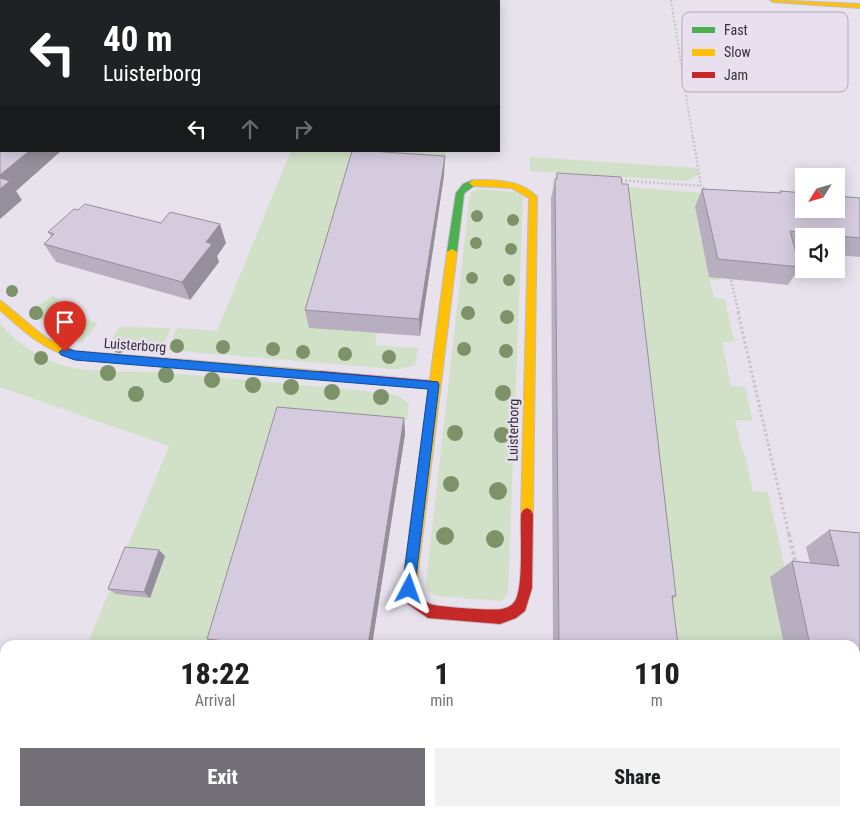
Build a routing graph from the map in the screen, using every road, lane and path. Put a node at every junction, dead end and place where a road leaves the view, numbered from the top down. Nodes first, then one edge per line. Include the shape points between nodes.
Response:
1 (671, 0) edge
2 (773, 0) edge
3 (860, 6) edge
4 (682, 68) edge
5 (686, 92) edge
6 (615, 180) edge
7 (701, 186) junction
8 (711, 193) edge
9 (729, 270) edge
10 (0, 304) edge
11 (434, 385) junction
12 (796, 568) edge

1 - 4 path
2 - 3 street
5 - 7 path
6 - 7 path
7 - 8 path
9 - 12 path
10 - 11 street, Luisterborg via 54,349 75,355
11 - 11 street, Luisterborg via 409,589 413,599 428,611 509,616 522,602 525,592 533,197 528,190 480,183 466,186 460,193

